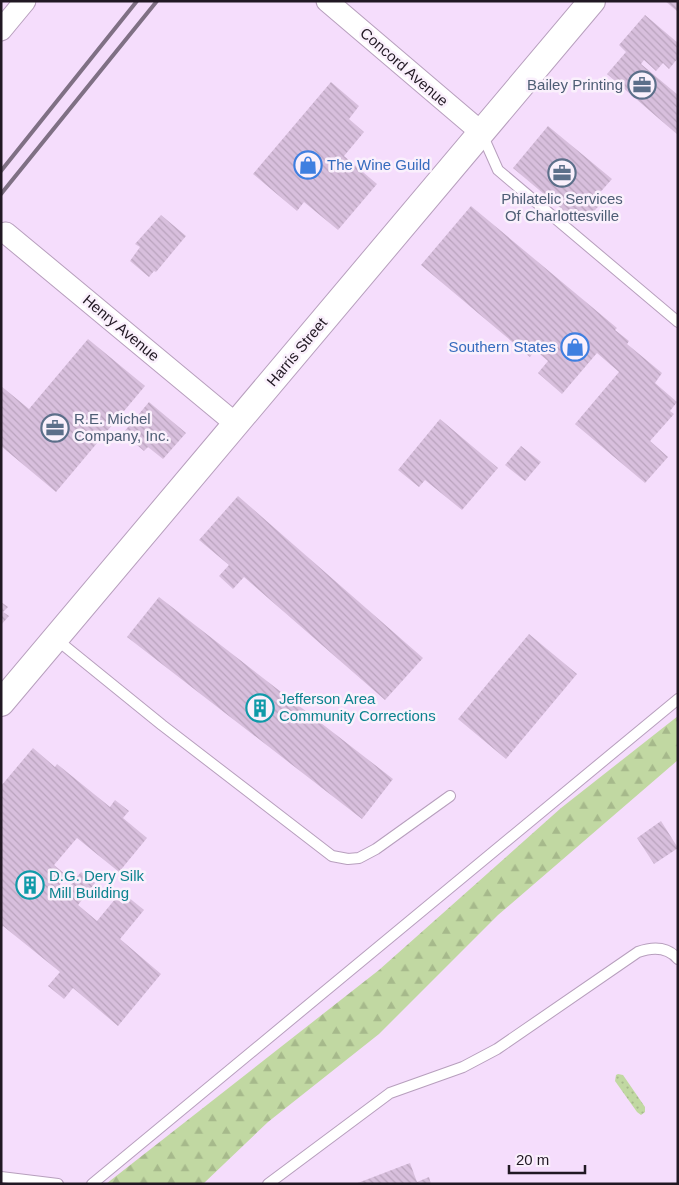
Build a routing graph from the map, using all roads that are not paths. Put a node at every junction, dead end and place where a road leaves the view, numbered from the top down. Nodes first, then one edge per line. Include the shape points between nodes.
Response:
1 (327, 1) edge
2 (592, 1) edge
3 (24, 2) edge
4 (1, 30) edge
5 (482, 133) junction
6 (6, 233) dead end
7 (678, 322) edge
8 (236, 424) junction
9 (55, 639) junction
10 (678, 699) edge
11 (1, 703) edge
12 (450, 796) dead end
13 (678, 959) edge
14 (1, 1177) edge
15 (58, 1184) edge
16 (92, 1184) edge
17 (268, 1184) edge

1 - 5 street, Concord Avenue
2 - 5 street, Harris Street
3 - 4 street
5 - 7 lane via 498,170
5 - 8 street, Harris Street
6 - 8 street, Henry Avenue
8 - 9 street, Harris Street
9 - 11 street, Harris Street
9 - 12 lane via 332,856 359,858
10 - 16 lane
13 - 17 lane via 670,951 661,949 638,952 497,1049 463,1067 390,1093
14 - 15 lane

